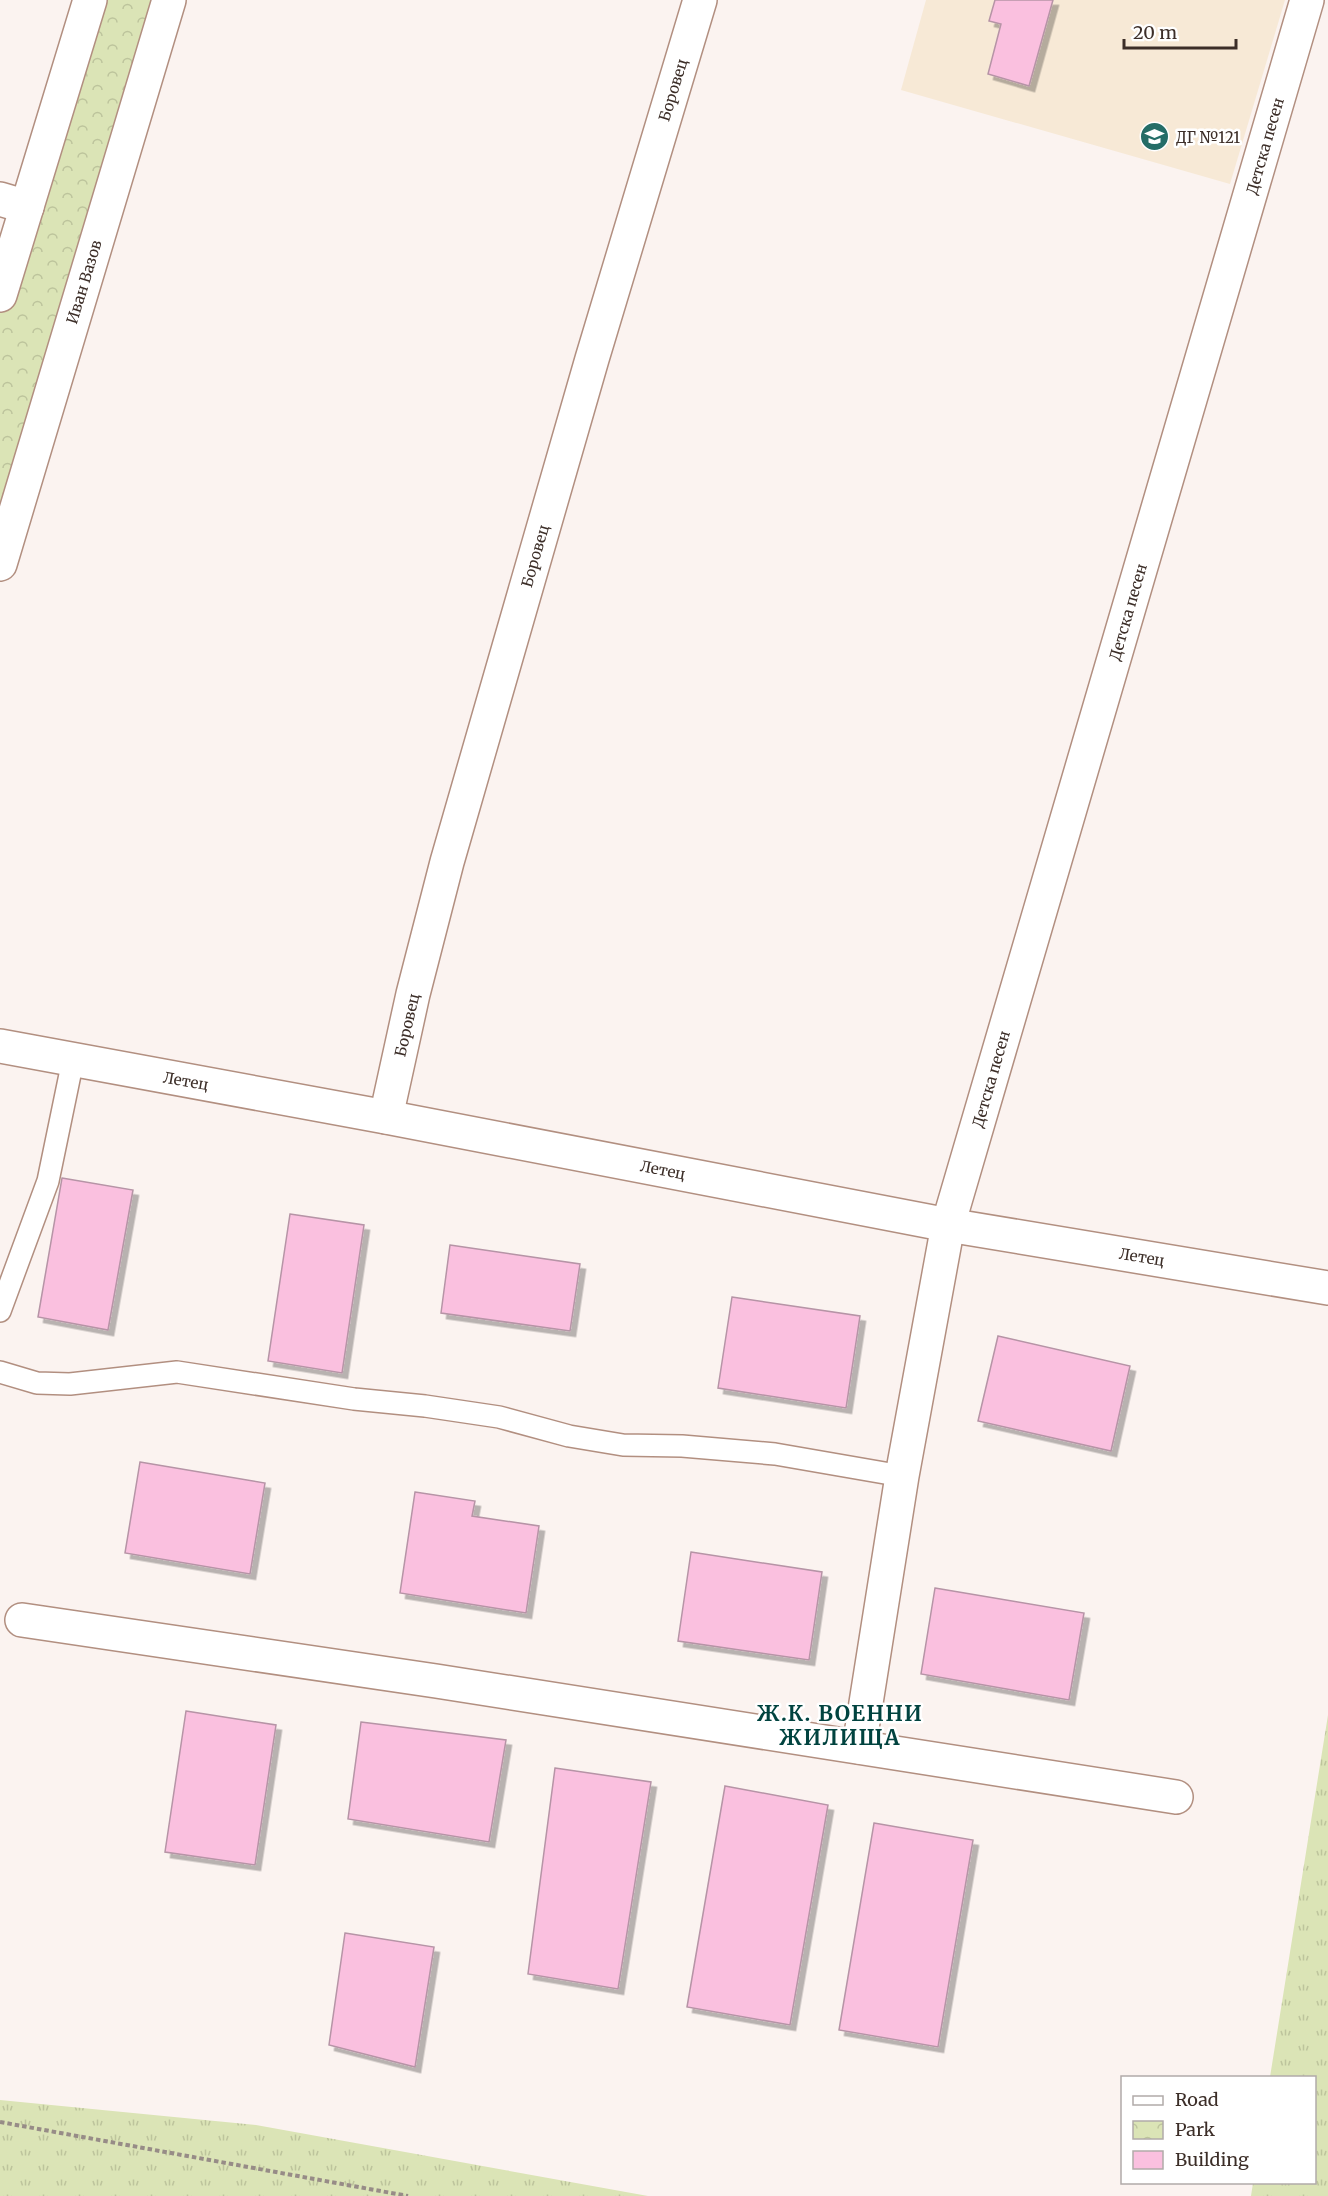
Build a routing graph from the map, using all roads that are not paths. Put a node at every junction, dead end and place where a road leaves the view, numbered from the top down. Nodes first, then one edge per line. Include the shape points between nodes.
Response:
1 (90, 0) edge
2 (169, 0) edge
3 (700, 0) edge
4 (1307, 0) edge
5 (13, 203) edge
6 (0, 295) edge
7 (0, 564) edge
8 (0, 1046) edge
9 (73, 1060) junction
10 (386, 1117) junction
11 (948, 1225) junction
12 (1328, 1288) edge
13 (0, 1311) edge
14 (0, 1372) edge
15 (902, 1476) junction
16 (22, 1620) dead end
17 (859, 1747) junction
18 (1176, 1797) dead end

1 - 5 street
2 - 7 street, Иван Вазов
3 - 10 street, Боровец via 447,862
4 - 11 street, Детска песен
5 - 6 street
8 - 9 street, Летец
9 - 10 street, Летец
9 - 13 lane via 48,1181
10 - 11 street, Летец
11 - 12 street, Летец
11 - 15 street, Детска песен
14 - 15 lane via 37,1383 70,1384 177,1372 499,1417 569,1437 623,1445 775,1454
15 - 17 street, Детска песен
16 - 17 street
17 - 18 street

